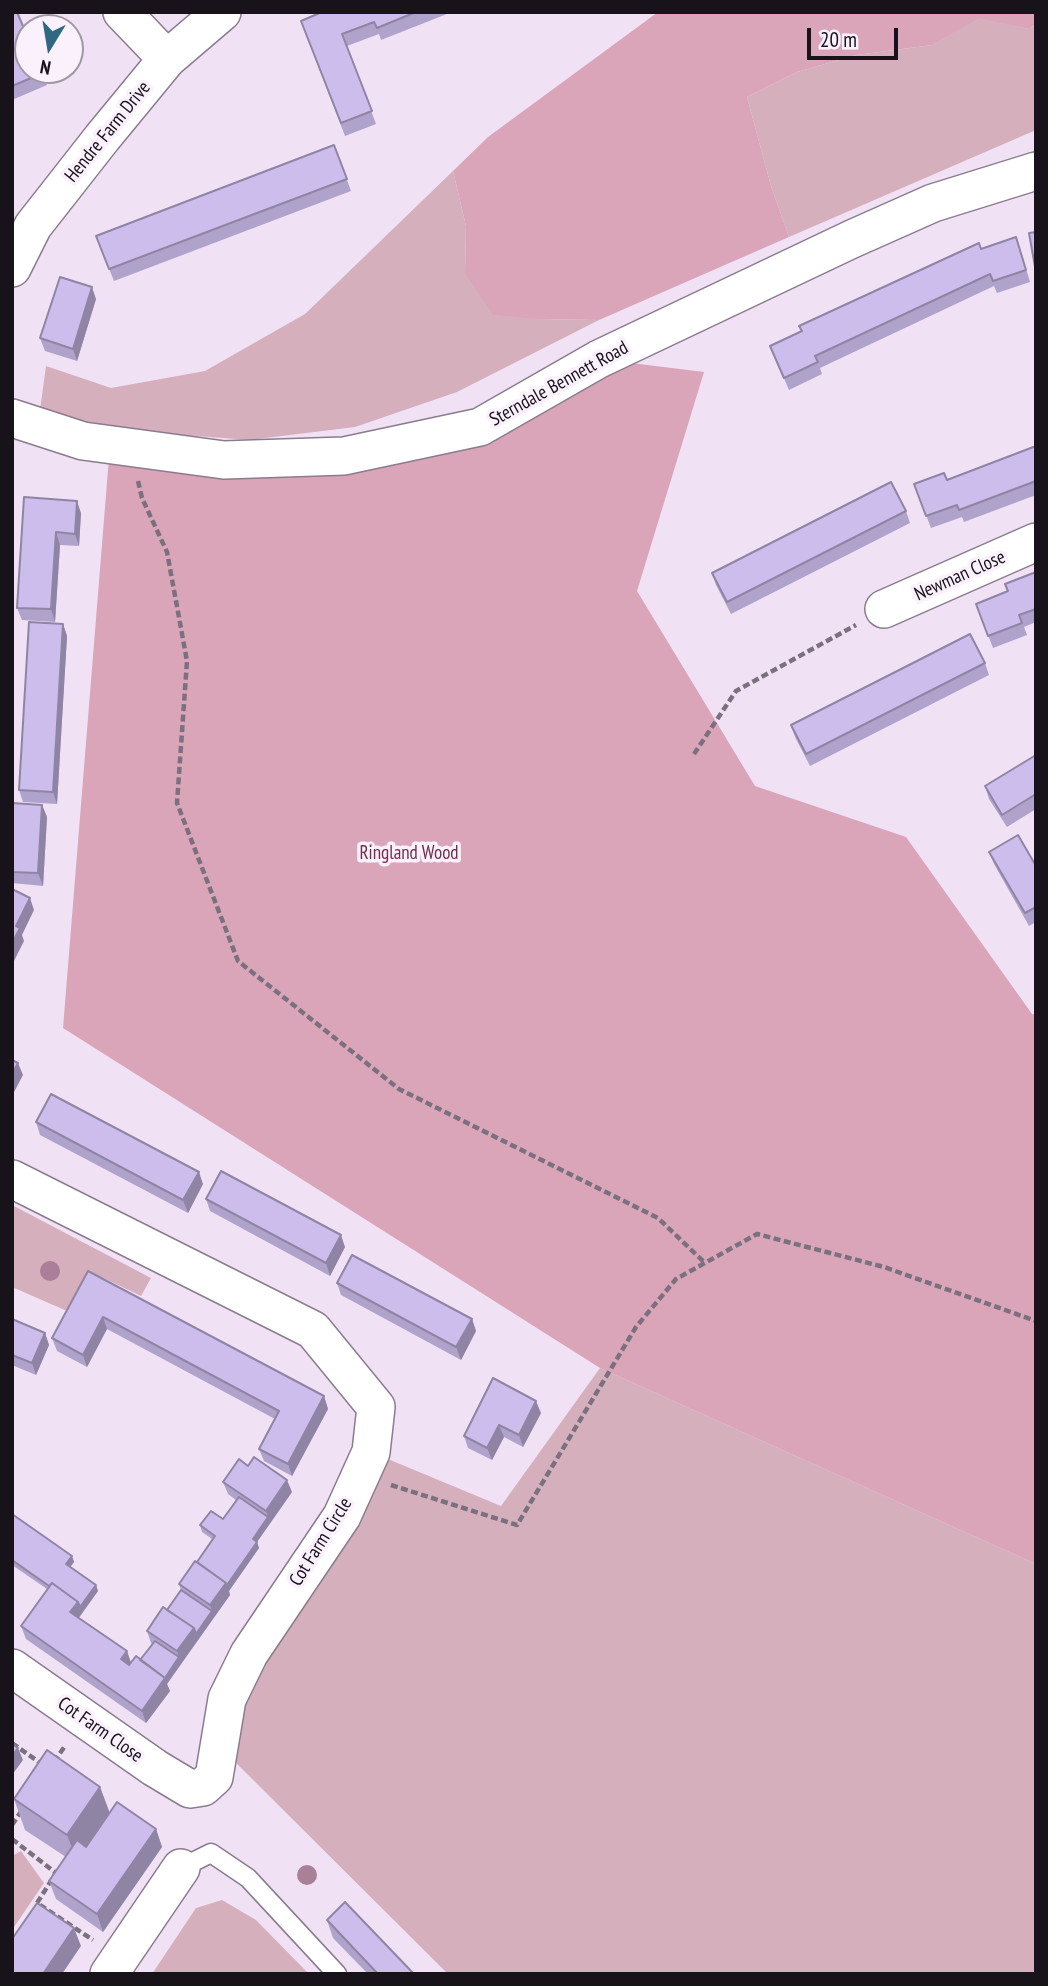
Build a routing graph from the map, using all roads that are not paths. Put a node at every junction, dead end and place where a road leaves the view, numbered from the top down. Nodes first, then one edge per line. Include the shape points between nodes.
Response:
1 (122, 12) edge
2 (222, 12) edge
3 (167, 60) junction
4 (1036, 171) edge
5 (12, 268) edge
6 (12, 418) edge
7 (1036, 542) edge
8 (884, 609) road end
9 (12, 1179) edge
10 (12, 1668) edge
11 (190, 1788) joint
12 (181, 1868) joint
13 (115, 1966) edge
14 (337, 1974) edge

1 - 3 street
2 - 3 street, Hendre Farm Drive
3 - 5 street, Hendre Farm Drive via 33,226
4 - 6 street, Sterndale Bennett Road via 933,203 852,239 599,359 480,427 344,456 224,460 83,441
7 - 8 street, Newman Close
9 - 11 street, Cot Farm Circle via 313,1330 376,1407 371,1452 342,1516 249,1654 232,1688 214,1777 203,1787
10 - 11 street, Cot Farm Close
12 - 13 street
12 - 14 lane via 211,1853 248,1878

